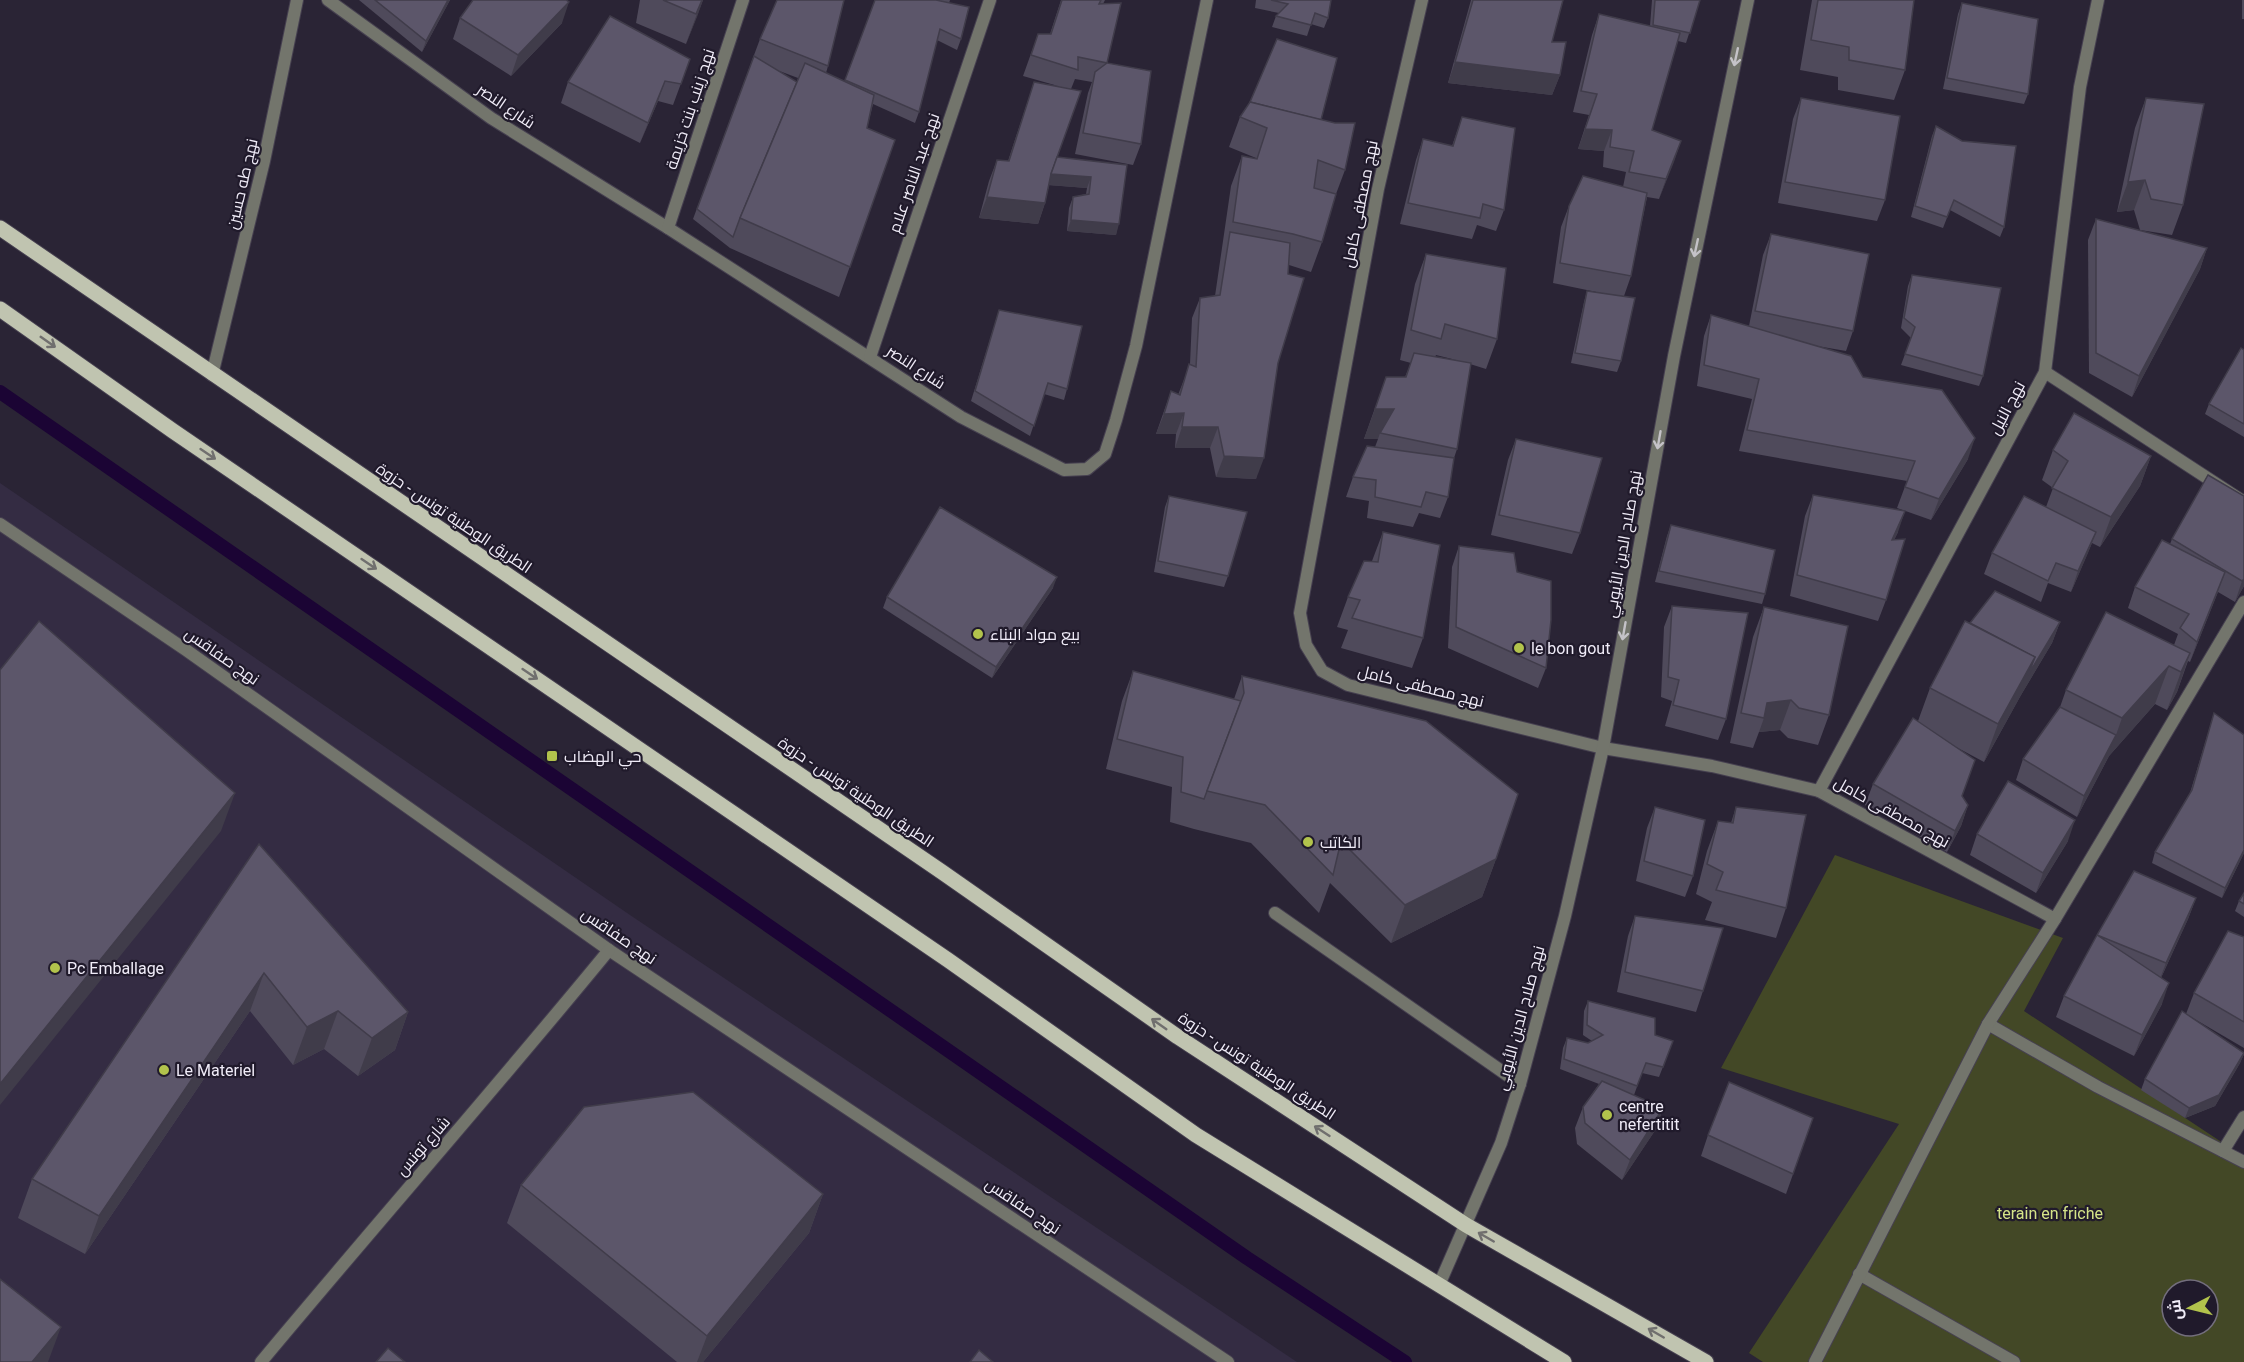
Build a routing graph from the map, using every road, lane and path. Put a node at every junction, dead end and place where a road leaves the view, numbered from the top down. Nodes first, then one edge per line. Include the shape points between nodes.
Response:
1 (297, 0) edge
2 (328, 0) edge
3 (743, 0) edge
4 (990, 0) edge
5 (1208, 0) edge
6 (1422, 0) edge
7 (1748, 0) edge
8 (2098, 0) edge
9 (0, 228) edge
10 (668, 228) junction
11 (0, 309) edge
12 (870, 357) junction
13 (2045, 372) junction
14 (212, 375) junction
15 (2244, 502) edge
16 (0, 524) edge
17 (2244, 602) edge
18 (1603, 748) junction
19 (1819, 791) junction
20 (1275, 913) dead end
21 (2055, 919) junction
22 (609, 950) junction
23 (1988, 1024) junction
24 (1521, 1084) junction
25 (2244, 1117) edge
26 (2223, 1151) junction
27 (2244, 1162) edge
28 (1466, 1226) junction
29 (1859, 1274) junction
30 (1439, 1285) junction
31 (261, 1362) edge
32 (1228, 1362) edge
33 (1564, 1362) edge
34 (1706, 1362) edge
35 (1815, 1362) edge
36 (2014, 1362) edge

1 - 14 street, نهج طه حسين via 267,150
2 - 10 street, شارع النصر via 491,118
3 - 10 street, نهج زينب بنت خزيمة
4 - 12 street, نهج عبد الناصر علام
5 - 12 street, شارع النصر via 1136,346 1104,454 1087,469 1064,470 961,417
6 - 18 street, نهج مصطفى كامل via 1378,189 1304,585 1300,613 1306,645 1322,671 1348,685
7 -> 18 street, نهج صلاح الدين الأيوبي via 1674,356
8 - 13 street, نهج النيل via 2080,87
9 - 14 main road, الطريق الوطنية تونس - حزوة
10 - 12 street, شارع النصر
11 -> 30 main road via 948,960 1196,1135
13 - 15 street
13 - 19 street, نهج النيل
28 -> 14 main road, الطريق الوطنية تونس - حزوة via 1178,1037
16 - 22 street, نهج صفاقس via 186,650
17 - 21 street
18 - 19 street, نهج مصطفى كامل via 1712,766
18 - 24 street, نهج صلاح الدين الأيوبي
19 - 21 street, نهج مصطفى كامل
20 - 24 street
21 - 23 street
22 - 31 street, شارع تونس
22 - 32 street, نهج صفاقس
23 - 26 street via 2098,1087
23 - 29 street
24 - 28 street, نهج صلاح الدين الأيوبي
25 - 26 street
26 - 27 street
28 - 30 street, نهج صلاح الدين الأيوبي
34 -> 28 main road, الطريق الوطنية تونس - حزوة
29 - 35 street
29 - 36 street
30 - 33 main road

